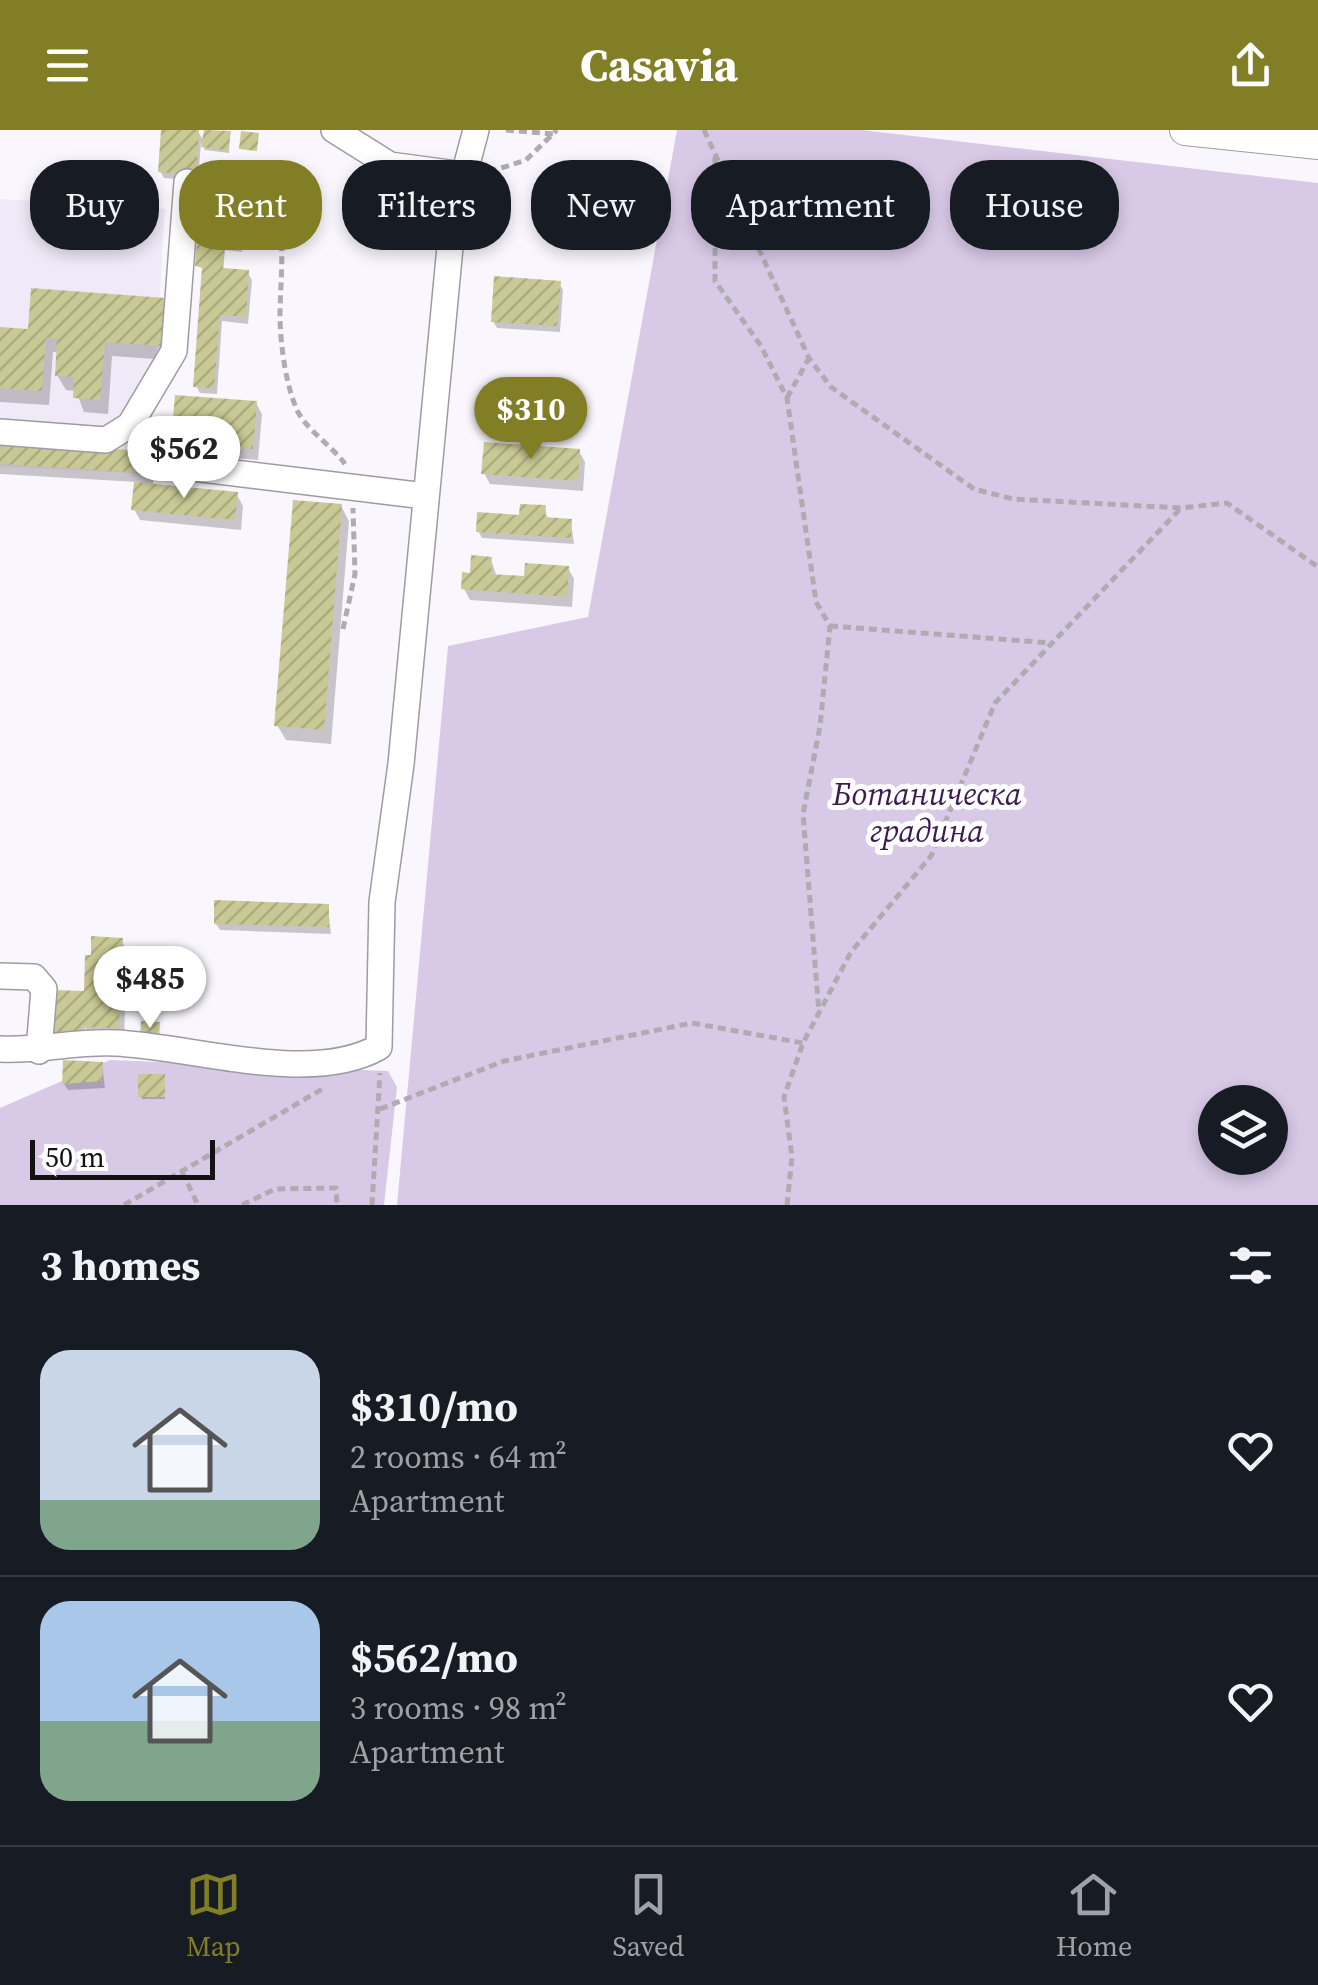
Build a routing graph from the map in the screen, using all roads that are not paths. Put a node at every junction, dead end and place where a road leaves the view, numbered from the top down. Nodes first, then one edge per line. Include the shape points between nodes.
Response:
1 (334, 130) edge
2 (476, 130) edge
3 (1185, 130) edge
4 (1318, 144) edge
5 (382, 160) edge
6 (468, 160) edge
7 (182, 250) edge
8 (450, 250) edge
9 (0, 432) edge
10 (168, 465) dead end
11 (425, 496) junction
12 (0, 976) edge
13 (0, 1049) edge
14 (39, 1051) junction

1 - 5 street
2 - 6 street
3 - 4 main road
7 - 9 street via 174,351 130,425 106,440
8 - 11 street
10 - 11 street
11 - 14 street via 382,902 379,1047 356,1060 302,1064 111,1042
12 - 14 street via 34,977 44,988
13 - 14 street

